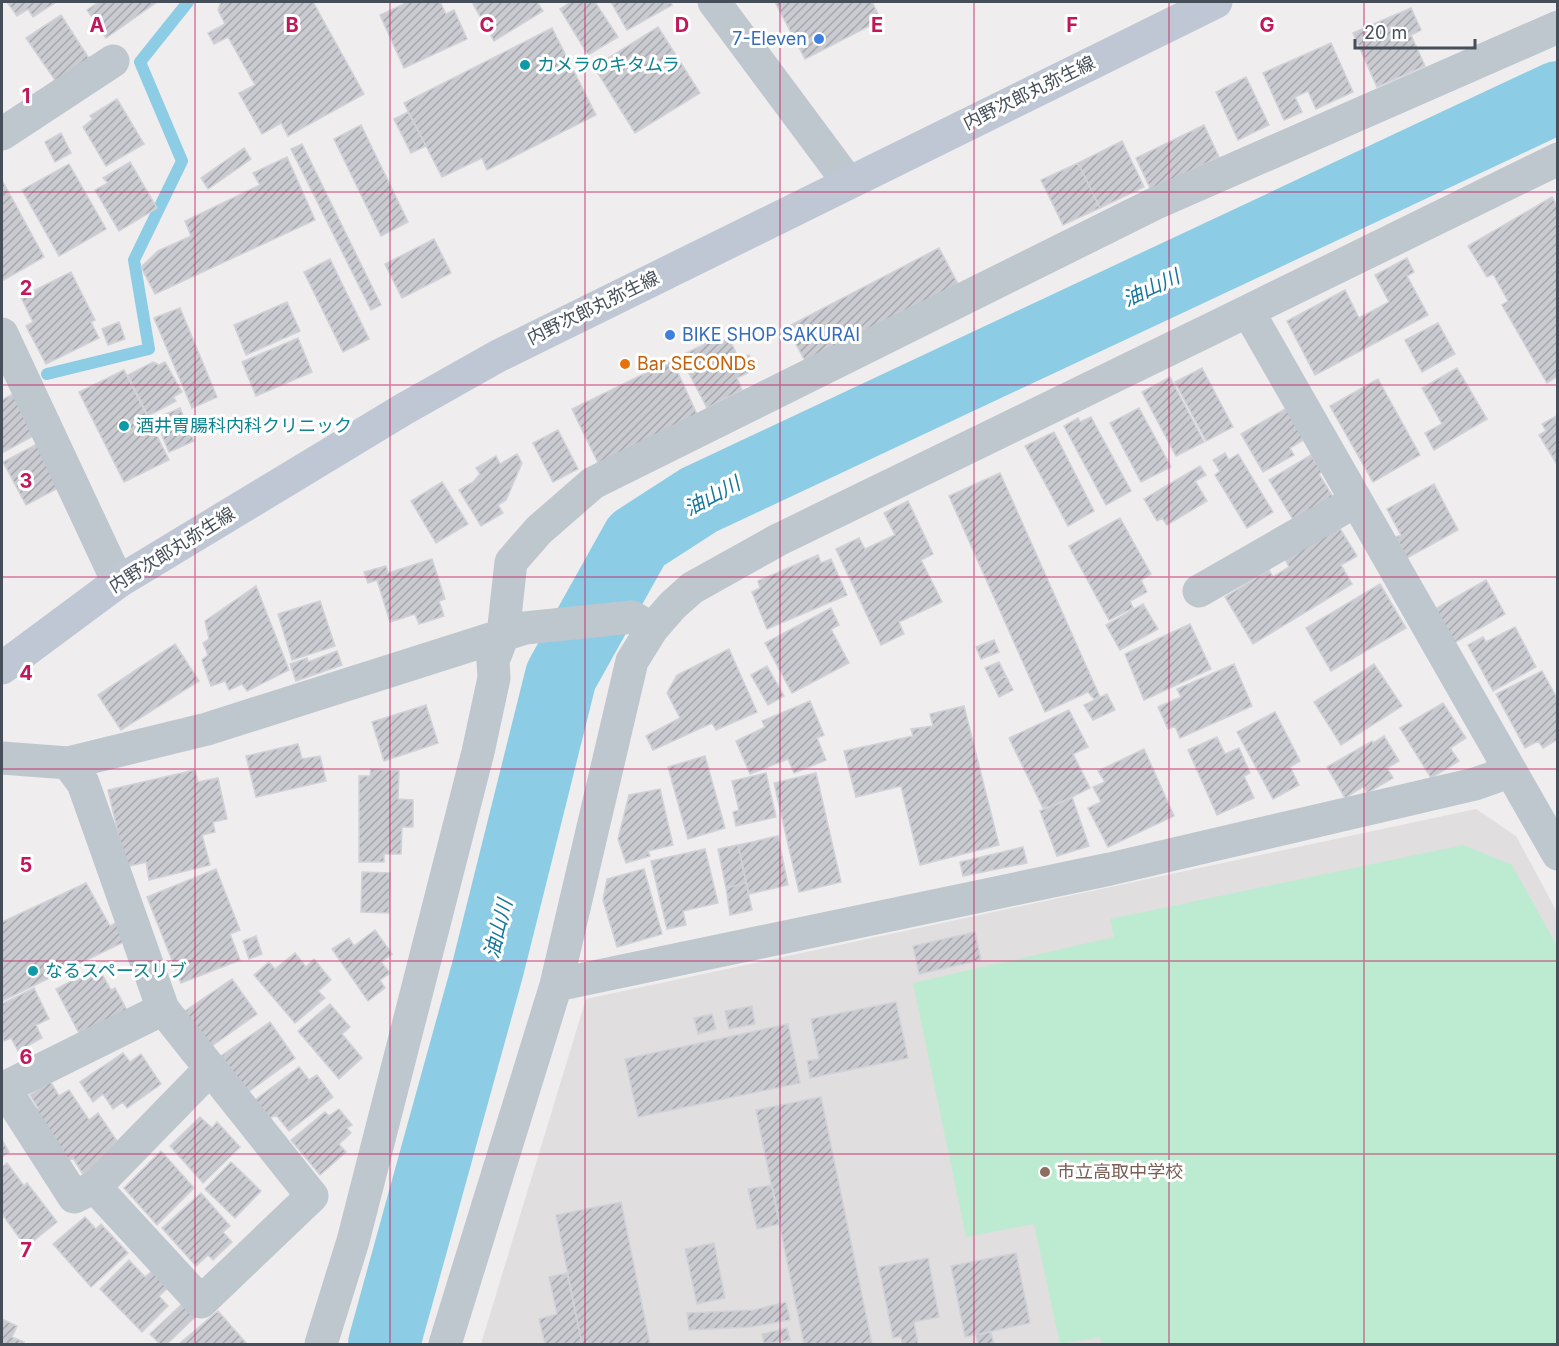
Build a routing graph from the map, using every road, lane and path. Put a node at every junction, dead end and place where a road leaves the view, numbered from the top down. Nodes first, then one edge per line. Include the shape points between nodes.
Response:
1 (714, 2) edge
2 (1216, 2) edge
3 (1557, 27) edge
4 (113, 61) dead end
5 (2, 134) edge
6 (1557, 159) edge
7 (848, 182) junction
8 (1248, 311) junction
9 (2, 334) edge
10 (1356, 501) junction
11 (118, 582) junction
12 (1199, 591) dead end
13 (642, 622) junction
14 (514, 632) junction
15 (2, 668) edge
16 (2, 758) edge
17 (68, 763) junction
18 (1509, 772) junction
19 (1548, 815) edge
20 (1557, 854) edge
21 (556, 985) junction
22 (163, 1008) junction
23 (211, 1068) junction
24 (95, 1187) junction
25 (321, 1344) edge
26 (445, 1344) edge

1 - 7 street
2 - 7 main road, 内野次郎丸弥生線
3 - 14 street via 1154,204 593,483 539,530 511,562
4 - 5 street
6 - 8 street
7 - 11 main road, 内野次郎丸弥生線 via 498,356
8 - 10 street
8 - 13 street via 778,540 692,588 672,606
9 - 11 street
10 - 12 street
10 - 18 street
11 - 15 main road, 内野次郎丸弥生線
13 - 14 street
13 - 21 street
14 - 17 street via 207,729
14 - 25 street via 493,661 494,678 477,752 353,1241
16 - 17 street
17 - 22 street via 83,783
18 - 19 street
18 - 21 street via 1475,784 1110,869
19 - 20 street
21 - 26 street
22 - 23 street
22 - 24 street via 4,1088 74,1197
23 - 24 street
23 - 24 street via 312,1196 201,1302

